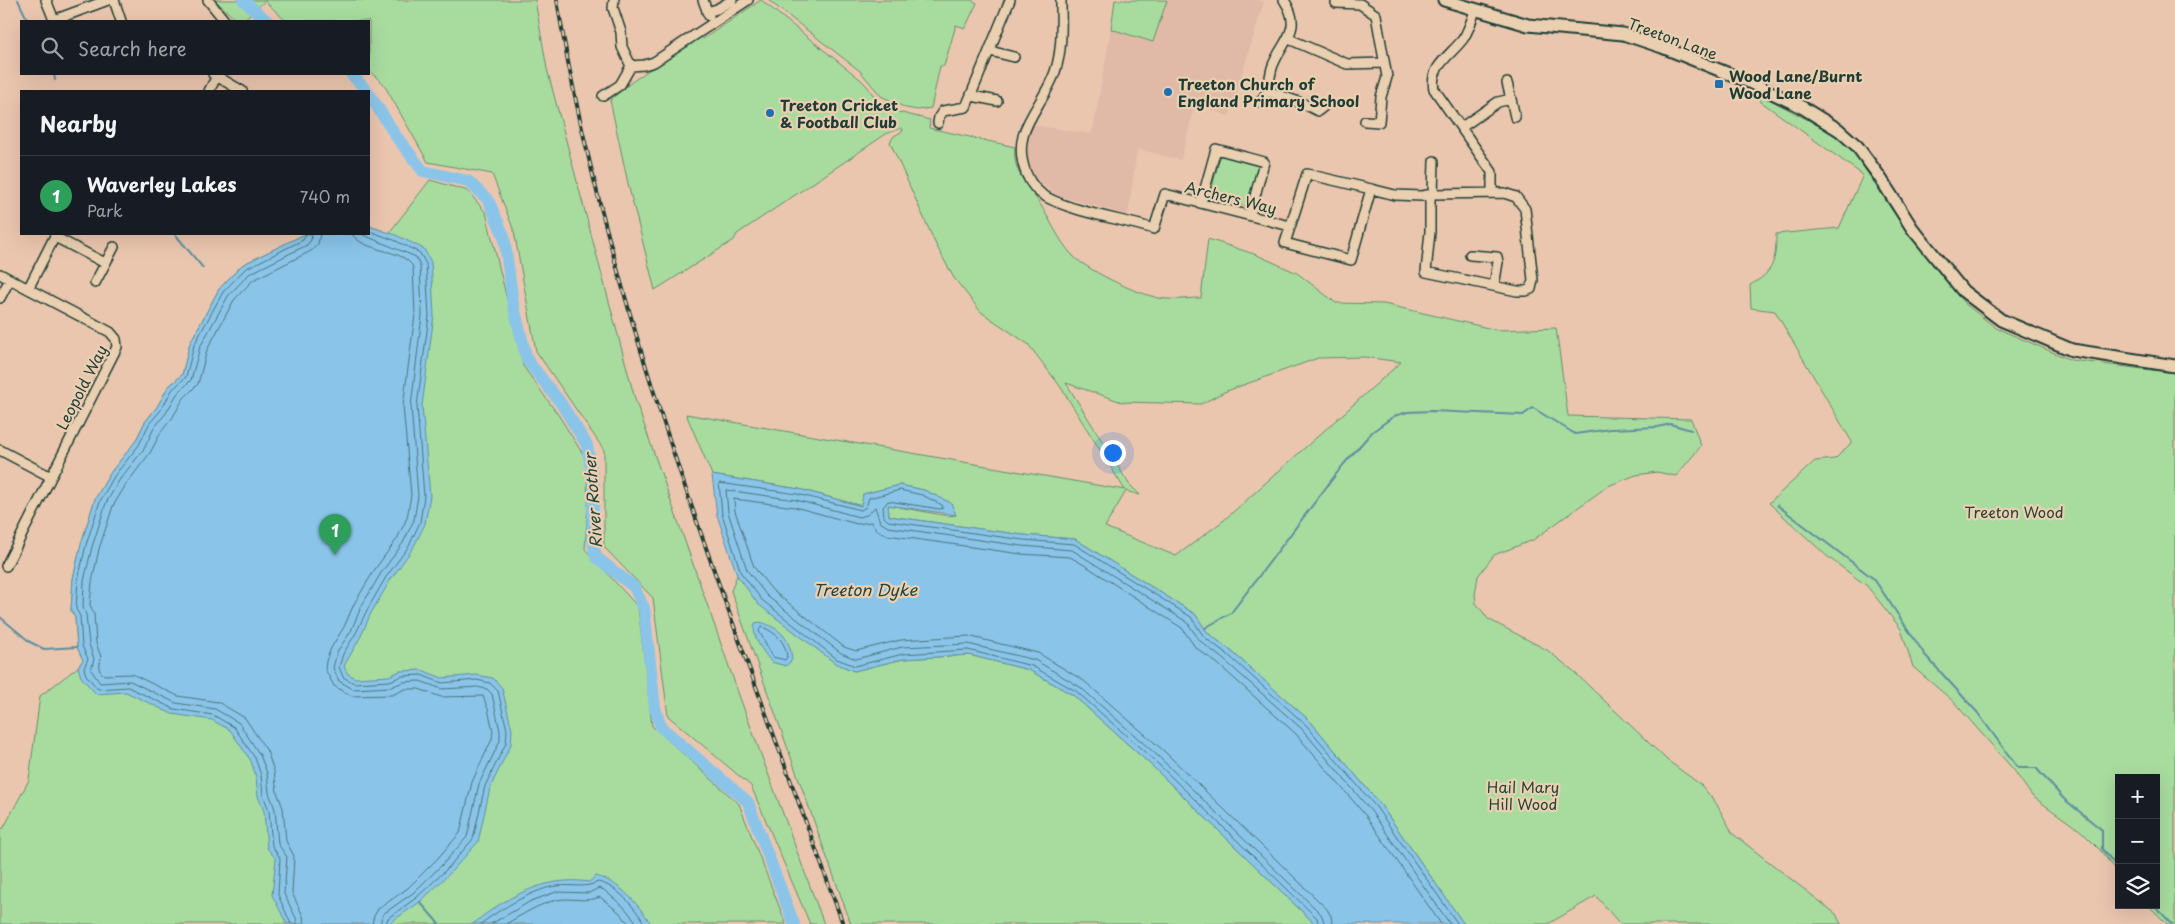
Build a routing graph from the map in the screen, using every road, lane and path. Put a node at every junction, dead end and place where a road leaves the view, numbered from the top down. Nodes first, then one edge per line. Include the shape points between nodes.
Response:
1 (46, 0) edge
2 (108, 0) edge
3 (114, 0) edge
4 (208, 0) edge
5 (614, 0) edge
6 (703, 0) edge
7 (732, 0) edge
8 (748, 0) edge
9 (1010, 0) edge
10 (1060, 0) edge
11 (1284, 0) edge
12 (1444, 0) edge
13 (1336, 3) dead end
14 (1475, 10) junction
15 (707, 12) junction
16 (121, 20) edge
17 (224, 20) edge
18 (714, 22) junction
19 (1289, 39) junction
20 (990, 51) junction
21 (1014, 57) dead end
22 (1384, 63) junction
23 (631, 66) junction
24 (216, 75) edge
25 (218, 75) edge
26 (1507, 83) dead end
27 (210, 90) edge
28 (240, 90) edge
29 (1268, 91) junction
30 (603, 96) dead end
31 (972, 96) junction
32 (1510, 99) junction
33 (996, 101) dead end
34 (1260, 102) dead end
35 (1321, 113) dead end
36 (1515, 117) dead end
37 (1365, 122) dead end
38 (938, 123) dead end
39 (1462, 127) junction
40 (1434, 161) dead end
41 (1371, 189) junction
42 (1492, 193) junction
43 (1432, 194) junction
44 (1201, 203) junction
45 (1250, 215) junction
46 (1290, 226) junction
47 (56, 235) edge
48 (114, 247) dead end
49 (1470, 255) dead end
50 (105, 263) junction
51 (0, 274) edge
52 (10, 279) junction
53 (95, 284) dead end
54 (1494, 286) junction
55 (28, 289) junction
56 (0, 298) edge
57 (2175, 366) edge
58 (0, 450) edge
59 (51, 477) junction
60 (6, 566) dead end

1 - 2 street via 54,20
3 - 16 street
4 - 17 street
5 - 23 street via 622,47
6 - 15 street
7 - 15 street
8 - 18 street
9 - 20 street
10 - 44 street, Archers Way via 1058,62 1020,140 1024,167 1032,184 1046,197 1070,207 1154,229 1165,194
11 - 19 street via 1292,22
12 - 14 main road, Treeton Lane
13 - 22 street via 1360,4 1376,15
14 - 39 street via 1464,38 1438,66 1433,80 1434,89
14 - 57 main road, Treeton Lane via 1528,25 1623,34 1748,82 1825,120 1857,146 1912,228 1963,290 2001,320 2072,350
15 - 18 street
18 - 23 street via 654,62
19 - 22 street via 1347,64
19 - 29 street via 1272,67
20 - 21 street
20 - 31 street
22 - 37 street via 1387,77 1379,122
23 - 30 street via 620,85
24 - 27 street
25 - 28 street
26 - 32 street
29 - 34 street
29 - 35 street
31 - 33 street
31 - 38 street via 966,107 943,111
32 - 36 street
32 - 39 street via 1498,102
39 - 42 street via 1492,172
40 - 43 street
41 - 43 street via 1395,195
41 - 46 street via 1307,174
41 - 46 street via 1351,260 1285,243
42 - 43 street
42 - 54 street via 1516,198 1525,210 1533,280 1531,288 1526,291
43 - 54 street via 1426,272
44 - 45 street, Archers Way
44 - 45 street via 1216,149 1264,162
45 - 46 street, Archers Way
47 - 50 street
47 - 55 street
48 - 50 street
49 - 54 street via 1497,257
50 - 53 street
51 - 52 street, Leopold Way
52 - 55 street, Leopold Way
52 - 56 street
55 - 59 street, Leopold Way via 110,332 117,347
58 - 59 street
59 - 60 street, Leopold Way

